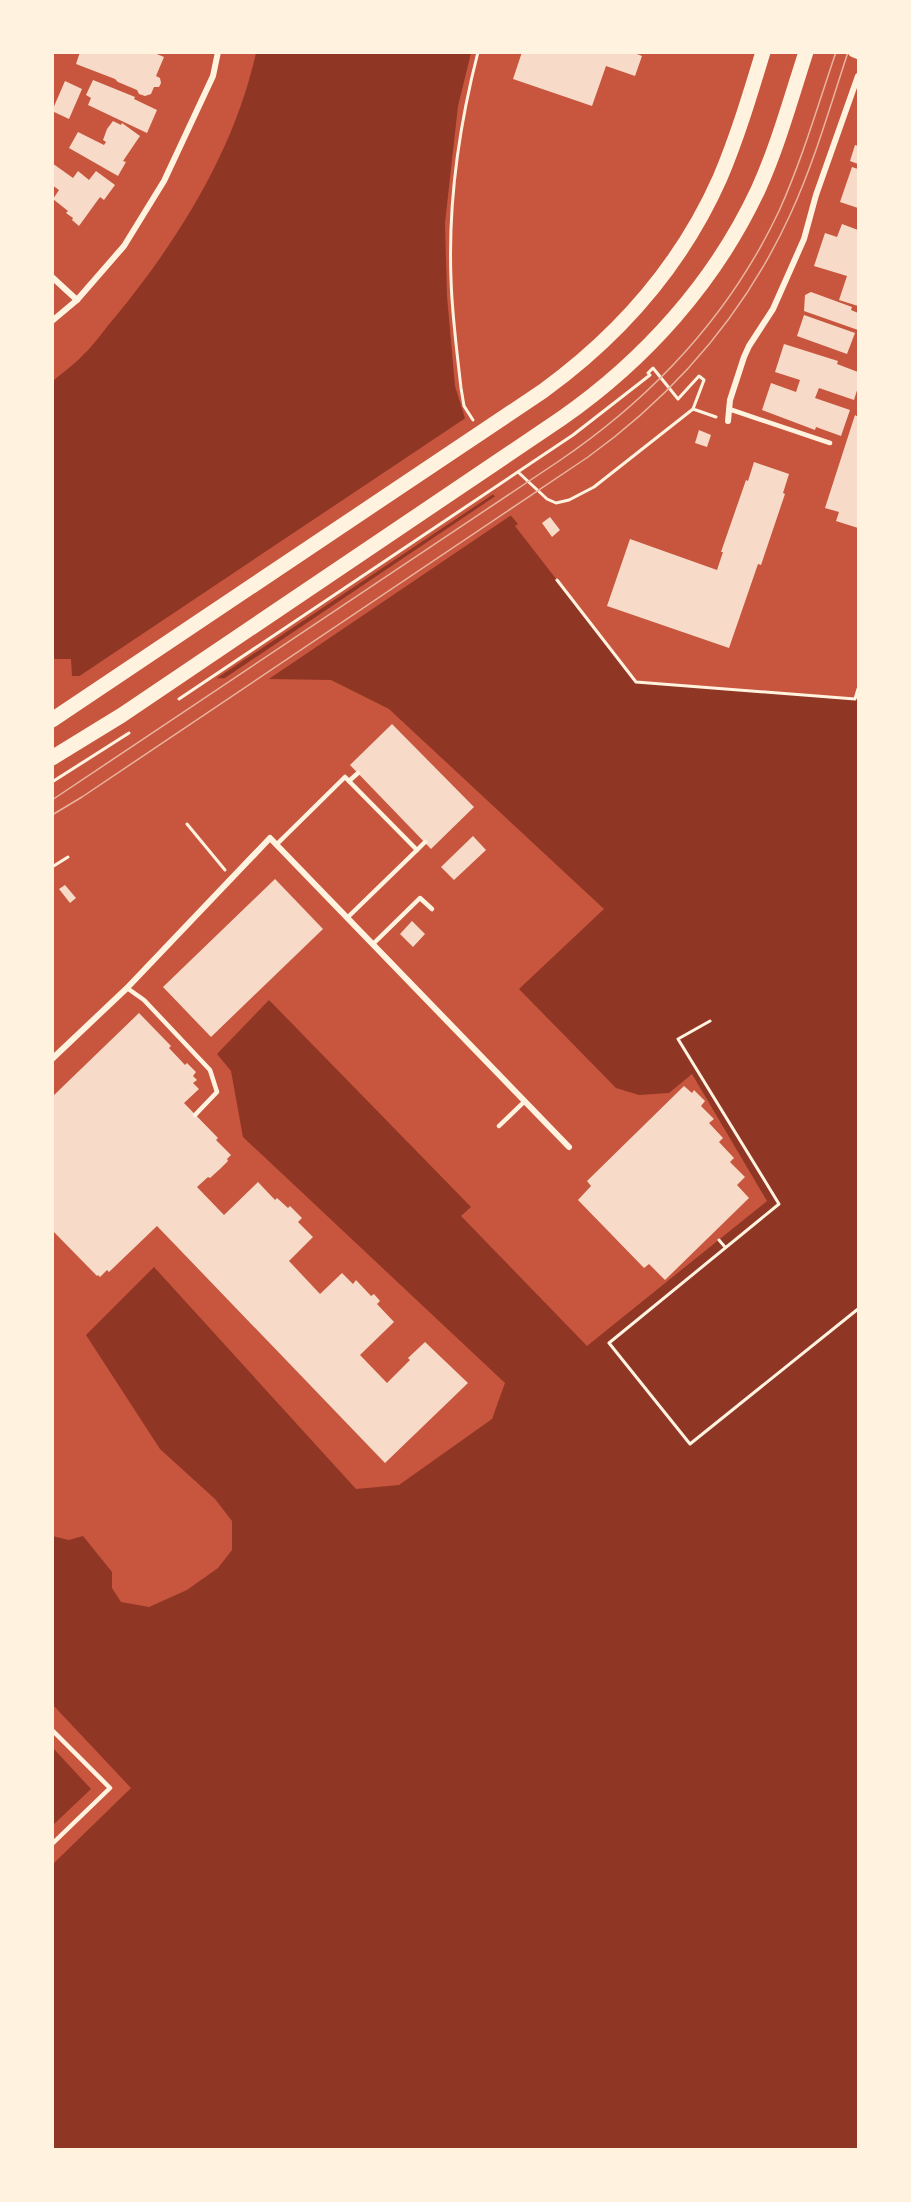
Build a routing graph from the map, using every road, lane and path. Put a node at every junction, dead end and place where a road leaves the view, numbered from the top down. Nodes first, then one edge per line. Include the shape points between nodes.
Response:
1 (218, 52) edge
2 (478, 52) edge
3 (763, 52) edge
4 (806, 52) edge
5 (853, 52) edge
6 (858, 54) edge
7 (858, 76) edge
8 (52, 277) edge
9 (77, 300) junction
10 (52, 321) edge
11 (729, 409) junction
12 (693, 410) junction
13 (728, 421) joint
14 (479, 427) dead end
15 (830, 443) dead end
16 (515, 469) dead end
17 (557, 580) dead end
18 (858, 690) edge
19 (175, 702) dead end
20 (52, 720) edge
21 (135, 729) dead end
22 (52, 758) edge
23 (358, 773) dead end
24 (349, 781) junction
25 (52, 782) edge
26 (187, 824) dead end
27 (424, 842) dead end
28 (276, 844) junction
29 (417, 850) junction
30 (68, 857) dead end
31 (52, 867) edge
32 (233, 878) junction
33 (432, 909) dead end
34 (347, 918) junction
35 (373, 944) junction
36 (127, 988) junction
37 (710, 1021) dead end
38 (52, 1059) edge
39 (525, 1101) junction
40 (195, 1115) dead end
41 (499, 1126) dead end
42 (569, 1147) dead end
43 (719, 1240) dead end
44 (725, 1247) junction
45 (858, 1309) edge
46 (52, 1730) edge
47 (52, 1844) edge

1 - 9 street via 213,76 164,181 124,246
2 - 14 path via 458,152 451,216 451,279 462,397 467,412
3 - 20 main road via 726,163 690,237 621,327 543,391
4 - 22 main road via 759,188 723,254 664,329 562,418
5 - 6 street
7 - 11 street via 804,239 772,309 749,346
8 - 9 street
9 - 10 street
11 - 13 street
11 - 15 lane
12 - 13 path
12 - 16 path via 603,480 569,500 556,503 547,499
12 - 19 path via 704,380 699,376 678,399 653,368 648,372 650,375 573,435
17 - 18 path via 636,682 855,699
21 - 25 path
23 - 24 lane
24 - 28 lane via 345,777
24 - 29 lane
26 - 32 path
27 - 29 lane
28 - 32 street via 270,838
28 - 34 street
29 - 34 lane
30 - 31 path
32 - 36 street
33 - 35 lane via 420,898
34 - 35 street
35 - 39 street
36 - 38 street
36 - 40 lane via 144,1000 210,1070 218,1092
37 - 44 path via 678,1039 779,1204
39 - 41 lane
39 - 42 street
43 - 44 path
44 - 45 path via 609,1343 690,1444
46 - 47 lane via 111,1788

